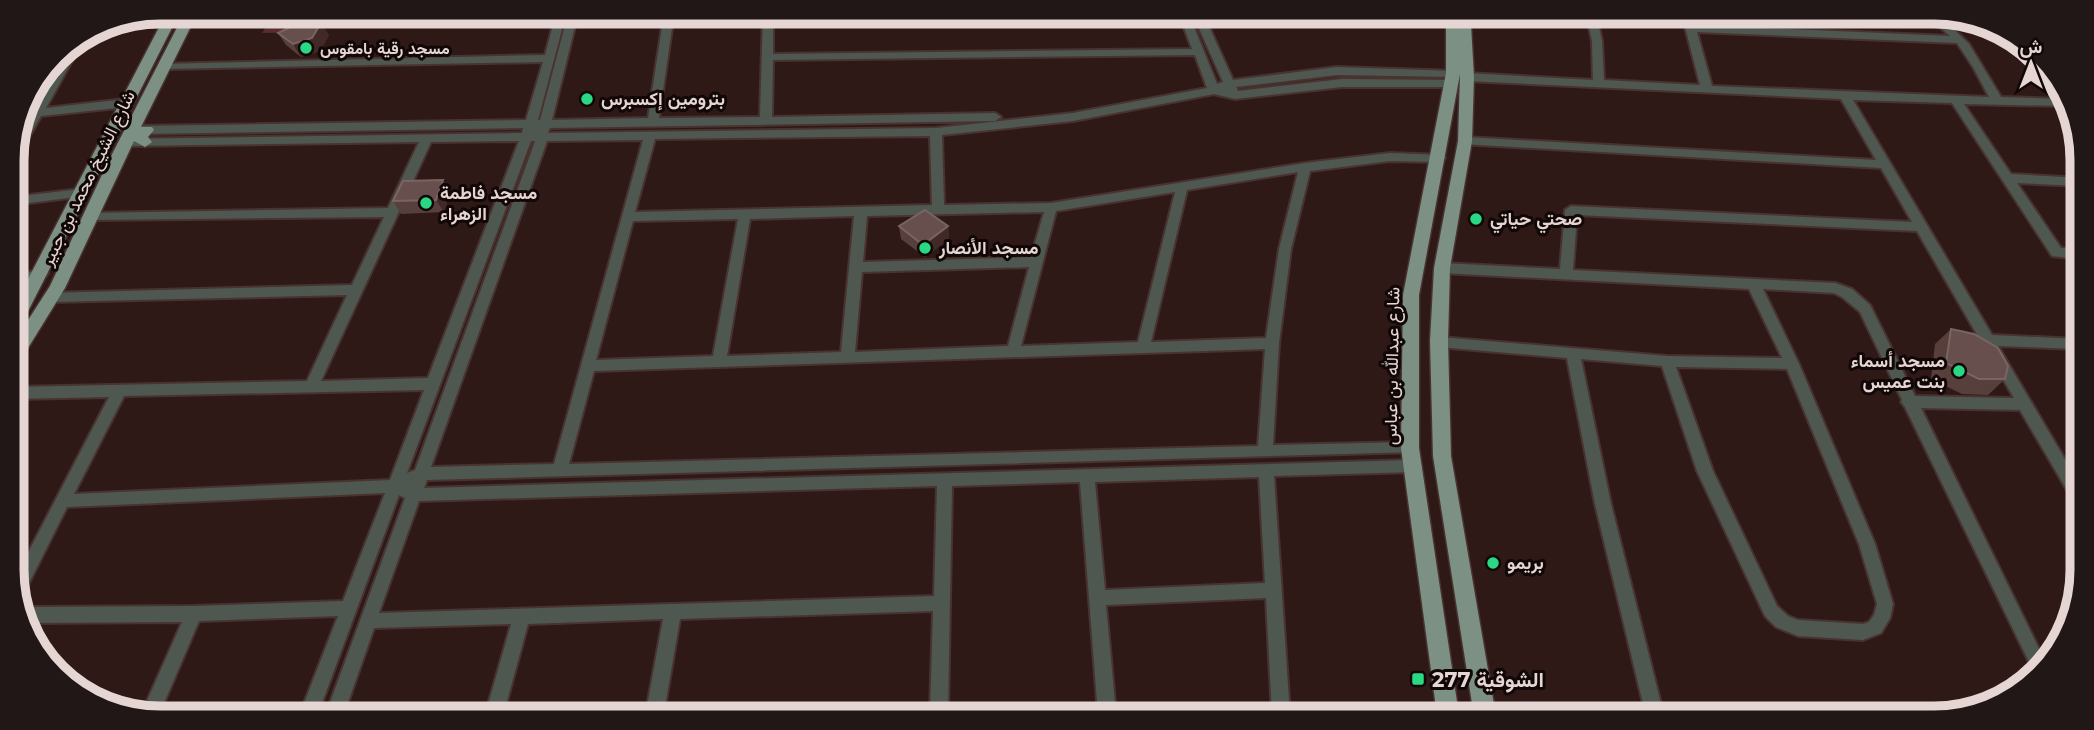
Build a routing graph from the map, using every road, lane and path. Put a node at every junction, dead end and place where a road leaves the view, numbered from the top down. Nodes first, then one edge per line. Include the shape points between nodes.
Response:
1 (1188, 24) edge
2 (1202, 24) edge
3 (1454, 24) edge
4 (1462, 24) edge
5 (1593, 24) edge
6 (1690, 24) edge
7 (1708, 24) edge
8 (167, 25) edge
9 (185, 25) edge
10 (558, 25) edge
11 (569, 25) edge
12 (667, 25) edge
13 (768, 25) edge
14 (1943, 25) edge
15 (1960, 40) junction
16 (1198, 52) junction
17 (767, 57) junction
18 (549, 58) junction
19 (164, 66) junction
20 (61, 68) edge
21 (1458, 77) junction
22 (1599, 83) junction
23 (1227, 84) junction
24 (1707, 89) junction
25 (1214, 90) junction
26 (1235, 95) junction
27 (1845, 96) junction
28 (1956, 100) junction
29 (1997, 101) junction
30 (127, 103) junction
31 (2056, 103) edge
32 (34, 112) edge
33 (37, 112) junction
34 (1073, 117) junction
35 (766, 120) junction
36 (531, 124) junction
37 (545, 124) junction
38 (29, 127) edge
39 (651, 129) junction
40 (936, 131) junction
41 (137, 136) junction
42 (526, 137) junction
43 (542, 137) junction
44 (426, 138) junction
45 (1465, 141) junction
46 (1439, 158) junction
47 (1882, 164) junction
48 (1305, 167) junction
49 (2008, 178) junction
50 (2070, 181) edge
51 (1182, 187) junction
52 (80, 193) junction
53 (25, 200) edge
54 (1051, 207) junction
55 (938, 210) junction
56 (392, 212) junction
57 (861, 212) junction
58 (744, 214) junction
59 (90, 216) junction
60 (628, 217) junction
61 (1920, 228) junction
62 (2070, 254) edge
63 (1037, 262) junction
64 (856, 267) junction
65 (1442, 268) junction
66 (41, 273) junction
67 (1566, 276) junction
68 (25, 279) edge
69 (1754, 285) junction
70 (356, 290) junction
71 (51, 297) junction
72 (25, 302) edge
73 (25, 339) edge
74 (1985, 340) junction
75 (1439, 342) junction
76 (1272, 344) junction
77 (2070, 344) edge
78 (1143, 348) junction
79 (1013, 352) junction
80 (1573, 355) junction
81 (847, 358) junction
82 (1667, 361) junction
83 (719, 362) junction
84 (1792, 364) junction
85 (588, 366) junction
86 (433, 384) junction
87 (312, 385) junction
88 (120, 390) junction
89 (24, 393) edge
90 (1909, 402) junction
91 (2025, 404) junction
92 (1410, 448) junction
93 (1265, 451) junction
94 (1413, 466) junction
95 (559, 470) junction
96 (1266, 470) junction
97 (421, 474) junction
98 (1087, 476) junction
99 (945, 480) junction
100 (2070, 482) edge
101 (395, 486) junction
102 (414, 495) junction
103 (62, 501) junction
104 (25, 575) edge
105 (1273, 590) junction
106 (1097, 598) junction
107 (941, 603) junction
108 (349, 608) junction
109 (673, 612) junction
110 (194, 614) junction
111 (33, 615) edge
112 (522, 616) junction
113 (369, 621) junction
114 (2036, 659) edge
115 (154, 705) edge
116 (1106, 705) edge
117 (1280, 705) edge
118 (1447, 705) edge
119 (1483, 705) edge
120 (1652, 705) edge
121 (312, 706) edge
122 (338, 706) edge
123 (497, 706) edge
124 (656, 706) edge
125 (939, 706) edge

1 - 16 street
2 - 23 street
3 - 21 main road, شارع عبدالله بن عباس
4 - 21 main road, شارع عبدالله بن عباس
5 - 22 street
6 - 24 street
7 - 15 street
8 - 30 main road, شارع الشيخ محمد بن جبير
9 - 19 main road, شارع الشيخ محمد بن جبير
10 - 18 street
11 - 37 street
12 - 39 street
13 - 17 street
14 - 15 street
15 - 29 street via 1978,62
16 - 17 street
16 - 25 street
17 - 35 street
18 - 19 street
18 - 36 street
19 - 41 main road, شارع الشيخ محمد بن جبير
20 - 33 street
21 - 22 street
21 - 23 street via 1337,71
21 - 26 street
21 - 45 main road, شارع عبدالله بن عباس
21 - 46 main road, شارع عبدالله بن عباس
22 - 24 street
23 - 25 street
23 - 26 street
24 - 27 street
25 - 26 street
25 - 34 street
27 - 28 street
27 - 47 street
28 - 29 street
28 - 49 street
29 - 31 street
30 - 33 street
30 - 52 main road, شارع الشيخ محمد بن جبير
32 - 33 street
33 - 38 street
34 - 35 street
34 - 40 street
35 - 39 street
36 - 37 street
36 - 41 street
36 - 42 street
37 - 39 street
37 - 43 street
39 - 40 street
39 - 43 street
39 - 60 street
40 - 55 street
41 - 44 street
41 - 59 main road, شارع الشيخ محمد بن جبير
42 - 43 street
42 - 44 street
42 - 86 street
43 - 97 street
44 - 56 street
45 - 47 street
45 - 65 main road, شارع عبدالله بن عباس
46 - 48 street via 1390,157
46 - 92 main road, شارع عبدالله بن عباس via 1411,295
47 - 61 street
48 - 51 street
48 - 76 street via 1285,249
49 - 50 street
49 - 62 street via 2057,253
51 - 54 street
51 - 78 street
52 - 53 street
52 - 66 main road, شارع الشيخ محمد بن جبير
54 - 55 street
54 - 63 street
55 - 57 street
56 - 59 street
56 - 70 street
57 - 58 street
57 - 64 street
58 - 60 street
58 - 83 street
59 - 71 main road, شارع الشيخ محمد بن جبير
60 - 85 street
61 - 67 street via 1570,210
61 - 74 street
63 - 64 street
63 - 79 street
64 - 81 street
65 - 67 street
65 - 75 main road, شارع عبدالله بن عباس
66 - 68 street
66 - 72 main road, شارع الشيخ محمد بن جبير
67 - 69 street
69 - 84 street
69 - 90 street via 1835,288 1859,301
70 - 71 street
70 - 87 street
71 - 73 main road, شارع الشيخ محمد بن جبير
74 - 77 street
74 - 91 street
75 - 80 street
75 - 119 main road, شارع عبدالله بن عباس via 1442,456
76 - 78 street
76 - 93 street
78 - 79 street
79 - 81 street
80 - 82 street
80 - 120 street via 1603,504
81 - 83 street
82 - 84 street
82 - 84 street via 1705,471 1771,611 1798,628 1863,632 1875,628 1882,618 1885,604 1880,583
83 - 85 street
85 - 95 street
86 - 87 street
86 - 101 street
87 - 88 street
88 - 89 street
88 - 103 street
90 - 91 street
90 - 114 street
91 - 100 street
92 - 93 street
92 - 94 main road, شارع عبدالله بن عباس
93 - 95 street
94 - 96 street
94 - 118 main road, شارع عبدالله بن عباس
95 - 97 street
96 - 98 street
96 - 105 street
97 - 101 street
97 - 102 street
98 - 99 street
98 - 106 street
99 - 102 street
99 - 107 street
101 - 102 street
101 - 103 street
101 - 108 street
102 - 113 street
103 - 104 street
105 - 106 street
105 - 117 street
106 - 116 street
107 - 109 street
107 - 125 street
108 - 110 street
108 - 121 street
109 - 112 street
109 - 124 street
110 - 111 street
110 - 115 street
112 - 113 street
112 - 123 street
113 - 122 street

